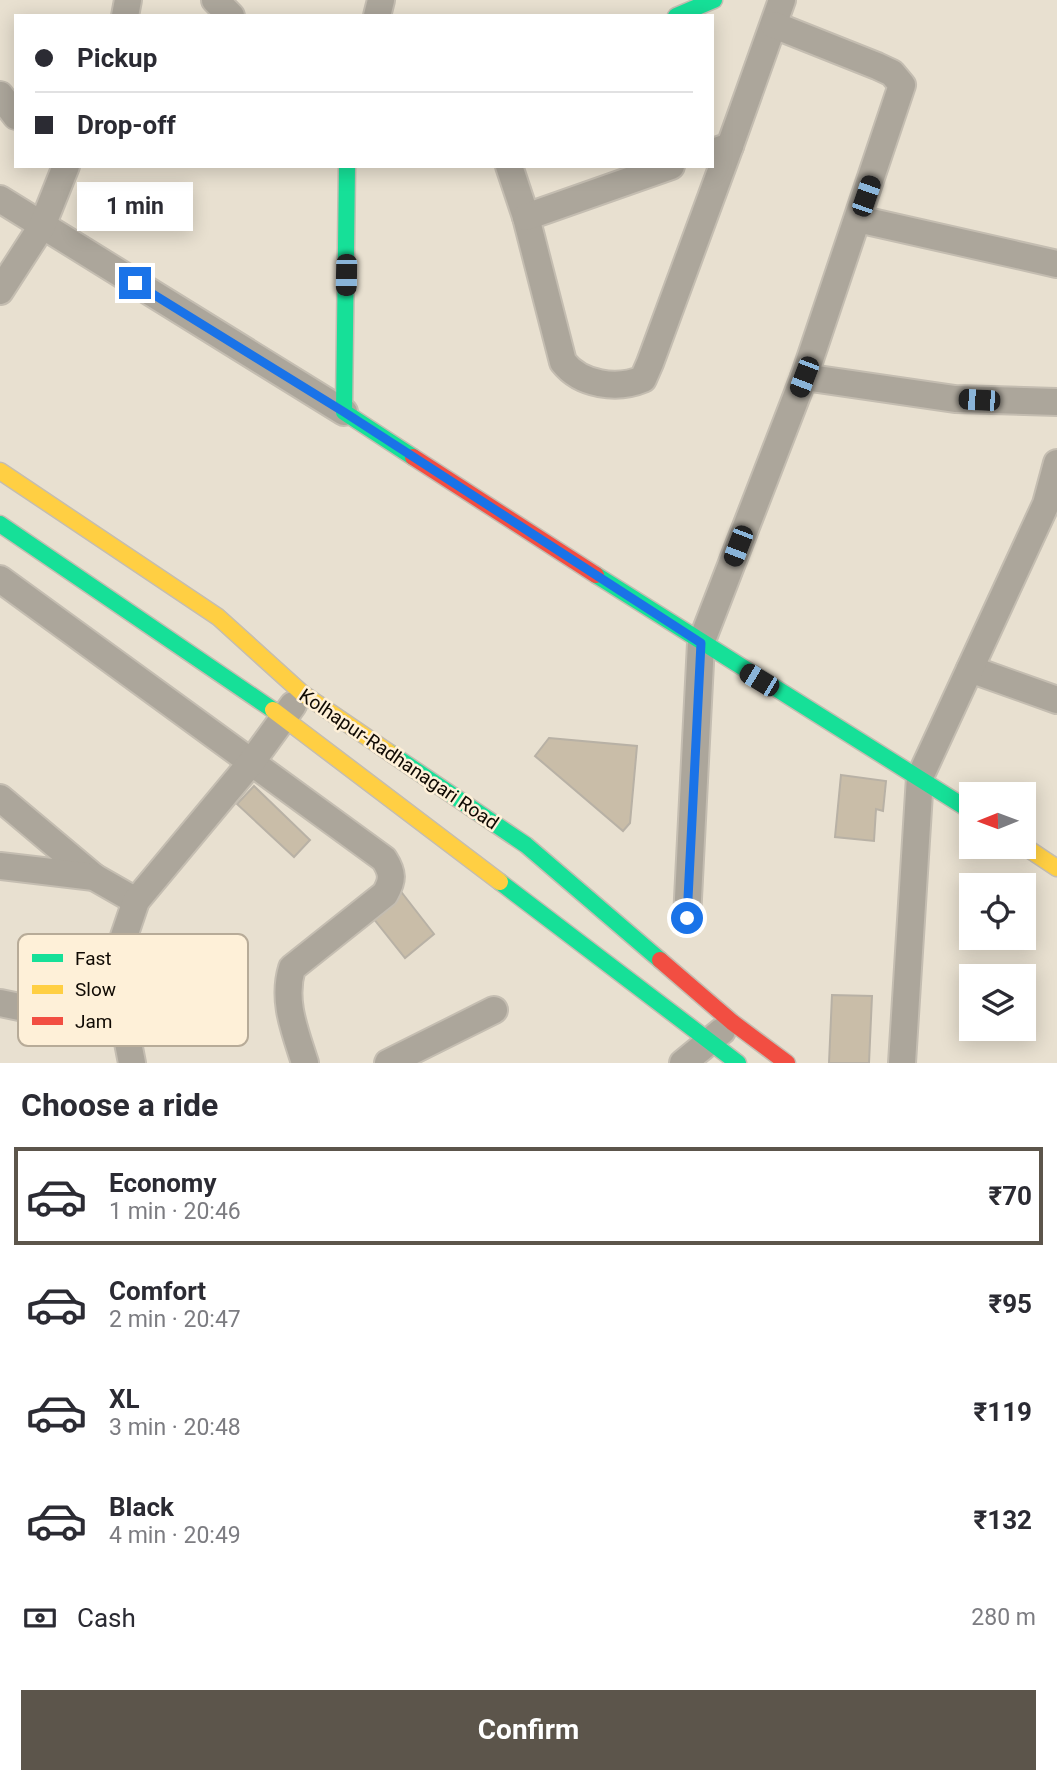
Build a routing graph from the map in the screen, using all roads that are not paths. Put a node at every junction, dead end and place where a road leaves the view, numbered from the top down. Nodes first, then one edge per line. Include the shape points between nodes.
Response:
1 (215, 0) edge
2 (714, 0) edge
3 (778, 12) edge
4 (229, 14) edge
5 (681, 14) edge
6 (0, 95) edge
7 (14, 113) edge
8 (721, 149) edge
9 (347, 168) edge
10 (510, 168) edge
11 (665, 168) edge
12 (60, 170) edge
13 (0, 199) edge
14 (526, 217) junction
15 (858, 219) junction
16 (42, 226) junction
17 (1057, 264) edge
18 (0, 290) edge
19 (804, 377) junction
20 (1057, 402) edge
21 (344, 412) junction
22 (1057, 463) edge
23 (0, 471) edge
24 (1053, 496) edge
25 (0, 524) edge
26 (7, 591) edge
27 (701, 643) junction
28 (970, 669) junction
29 (302, 693) junction
30 (1057, 700) edge
31 (284, 717) junction
32 (250, 764) junction
33 (920, 777) junction
34 (0, 798) edge
35 (959, 803) edge
36 (1036, 854) edge
37 (0, 866) edge
38 (1057, 868) edge
39 (94, 877) junction
40 (136, 901) junction
41 (687, 918) dead end
42 (125, 934) edge
43 (0, 1003) edge
44 (18, 1007) edge
45 (494, 1010) dead end
46 (732, 1022) junction
47 (710, 1041) junction
48 (305, 1063) edge
49 (388, 1063) edge
50 (683, 1063) edge
51 (738, 1063) edge
52 (787, 1063) edge
53 (902, 1063) edge

1 - 4 street
2 - 5 main road
3 - 8 street
3 - 15 street via 891,73 902,85
6 - 7 street
8 - 14 street via 650,363 643,379 629,384 588,381 572,375 563,362
9 - 21 main road
10 - 14 street
11 - 14 street
12 - 16 street
13 - 16 street
15 - 17 street
15 - 19 street
16 - 18 street
16 - 21 street
19 - 20 street via 955,398
19 - 27 street
21 - 27 main road
22 - 24 street
23 - 29 main road, Kolhapur-Radhanagari Road via 218,617
24 - 28 street
25 - 31 main road
26 - 32 street
27 - 33 main road
27 - 41 street
28 - 30 street
28 - 33 street
29 - 31 street
29 - 46 main road, Kolhapur-Radhanagari Road via 526,845
31 - 32 street
31 - 47 main road
32 - 40 street
32 - 48 street via 384,859 391,870 384,894 292,968 287,1004
33 - 35 main road
33 - 53 street
34 - 39 street
36 - 38 main road
37 - 39 street
39 - 40 street
40 - 42 street
43 - 44 street
45 - 49 street
46 - 47 street
46 - 52 main road, Kolhapur-Radhanagari Road
47 - 50 street
47 - 51 main road

